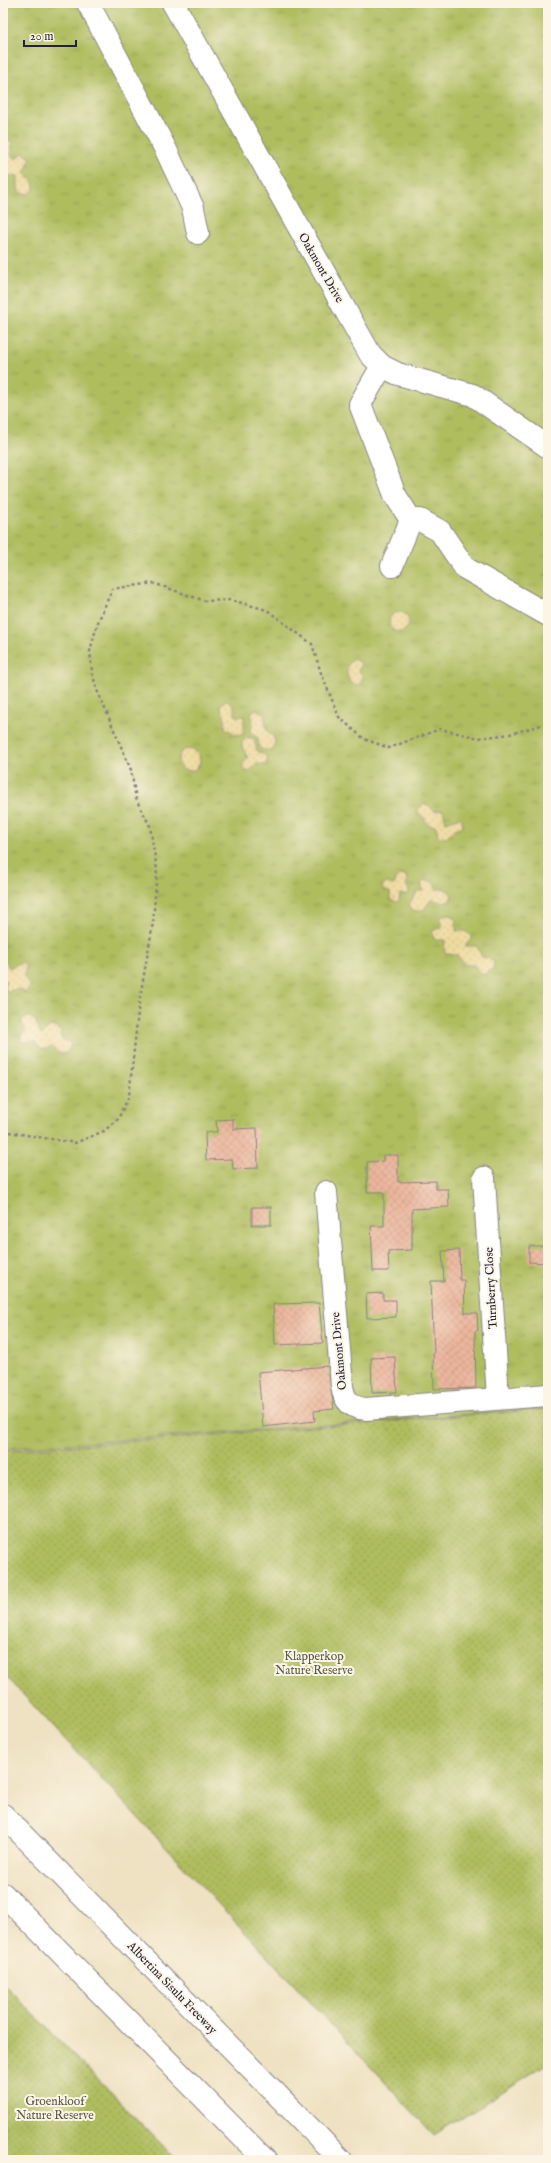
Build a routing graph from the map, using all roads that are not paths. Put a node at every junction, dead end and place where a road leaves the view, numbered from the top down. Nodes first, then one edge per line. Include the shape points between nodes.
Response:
1 (88, 3) edge
2 (174, 3) edge
3 (198, 233) dead end
4 (382, 366) junction
5 (548, 447) edge
6 (411, 520) junction
7 (392, 566) dead end
8 (548, 615) edge
9 (484, 1178) dead end
10 (326, 1192) dead end
11 (548, 1394) edge
12 (498, 1398) junction
13 (3, 1815) edge
14 (3, 1894) edge
15 (265, 2160) edge
16 (341, 2160) edge

1 - 3 main road via 166,150 193,208
2 - 4 main road, Oakmont Drive via 367,349
4 - 5 main road, Oakmont Drive via 398,374 473,395
4 - 6 main road via 360,404 395,496
6 - 7 main road
6 - 8 main road via 420,520 440,531 465,568
9 - 12 main road, Turnberry Close
10 - 12 main road, Oakmont Drive via 342,1386 346,1400 355,1407 366,1409
11 - 12 main road, Oakmont Drive
13 - 16 main road, Albertina Sisulu Freeway
14 - 15 main road

